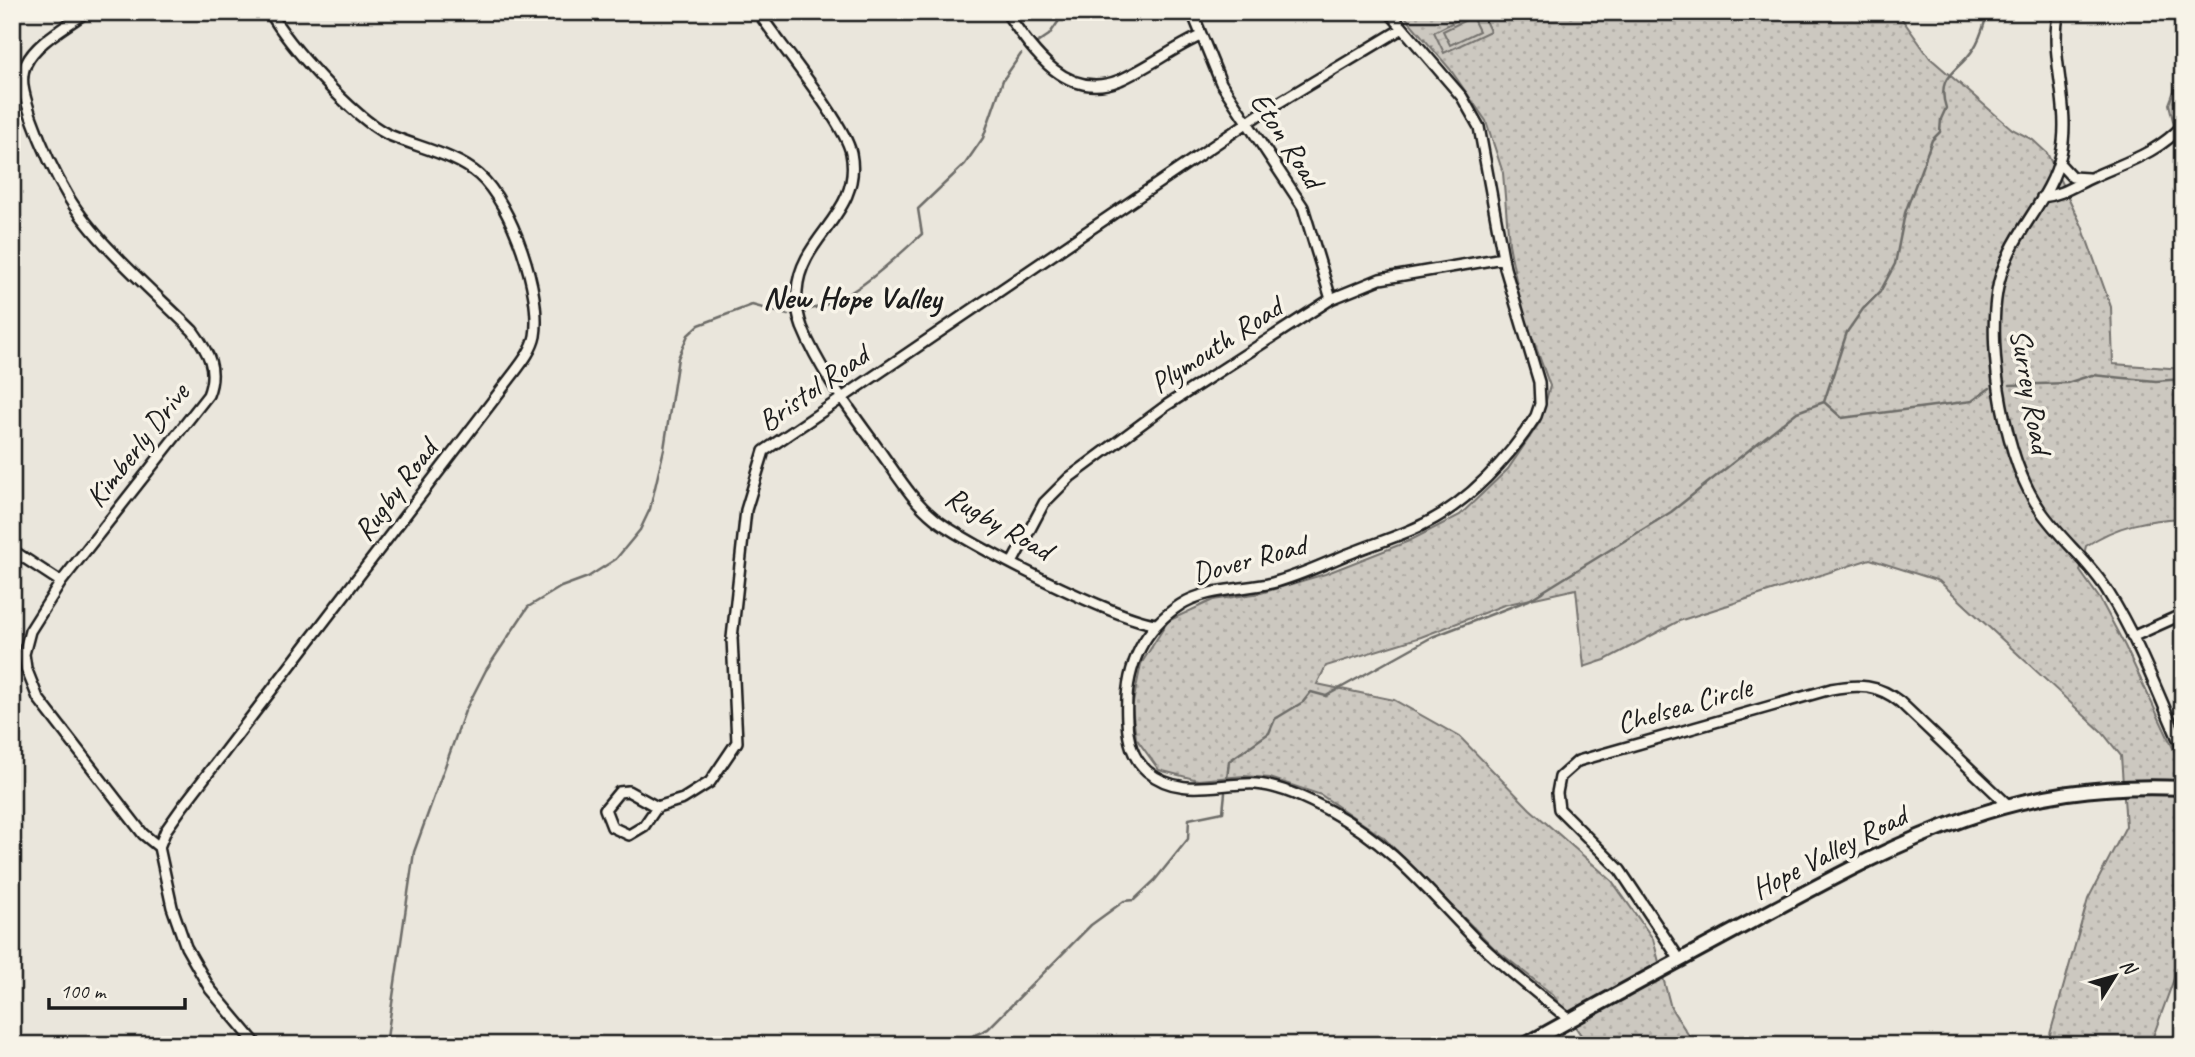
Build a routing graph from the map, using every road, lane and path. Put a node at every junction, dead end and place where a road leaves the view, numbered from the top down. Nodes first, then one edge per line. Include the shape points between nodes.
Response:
1 (86, 12) edge
2 (270, 12) edge
3 (758, 12) edge
4 (1006, 12) edge
5 (1192, 12) edge
6 (1389, 12) edge
7 (2049, 12) edge
8 (2058, 16) edge
9 (1403, 29) junction
10 (1200, 36) junction
11 (1247, 122) junction
12 (2183, 125) edge
13 (2059, 163) junction
14 (2090, 178) junction
15 (2042, 197) junction
16 (1503, 258) junction
17 (1331, 299) junction
18 (842, 397) junction
19 (12, 550) edge
20 (1012, 563) junction
21 (61, 582) junction
22 (2183, 614) edge
23 (1157, 624) junction
24 (2132, 637) junction
25 (2183, 750) edge
26 (2183, 788) edge
27 (2008, 804) junction
28 (657, 807) junction
29 (159, 847) junction
30 (1680, 960) junction
31 (1570, 1020) junction
32 (257, 1045) edge
33 (1525, 1045) edge

1 - 21 street, Kimberly Drive via 26,62 23,76 32,117 75,206 193,331 206,349 214,373 208,395
2 - 29 street, Rugby Road via 318,72 365,119 387,134 469,168 484,181 504,212 533,284 535,337 503,389 183,806
3 - 18 street, Rugby Road via 840,129 850,152 850,193 809,257 797,290 802,327
4 - 10 street via 1049,68 1071,81 1091,84 1118,81
5 - 10 street, Eton Road
6 - 9 street, Dover Road
7 - 8 street
8 - 13 street, Surrey Road via 2065,128
9 - 11 street, Bristol Road
9 - 16 street, Dover Road via 1472,111 1482,140
10 - 11 street, Eton Road via 1220,83
11 - 17 street, Eton Road via 1303,207
11 - 18 street, Bristol Road
12 - 14 street via 2146,155
13 - 14 street via 2072,177
13 - 15 street, Surrey Road
14 - 15 street via 2063,193
15 - 24 street, Surrey Road via 2011,244 1997,290 1993,348 2002,399 2033,499 2102,583
16 - 17 street, Plymouth Road via 1380,279
16 - 23 street, Dover Road via 1541,393 1536,416 1497,466 1424,524 1298,575 1196,597
17 - 20 street, Plymouth Road via 1167,405 1070,477 1044,503
18 - 20 street, Rugby Road via 924,510 975,545
18 - 28 street, Bristol Road via 764,451 746,510 732,638 737,742 710,782 683,799
19 - 21 street
20 - 23 street, Rugby Road via 1144,624
21 - 29 street, Kimberly Drive via 26,640 26,668 32,686 143,834
22 - 24 street
23 - 31 street, Dover Road via 1134,659 1126,687 1130,743 1148,772 1202,789 1268,786 1332,812 1395,855 1493,957
24 - 25 street, Surrey Road
26 - 27 main road, Hope Valley Road via 2112,787
27 - 30 main road, Hope Valley Road via 1950,822 1878,854
27 - 30 street, Chelsea Circle via 1900,702 1883,690 1864,685 1831,689 1578,761 1560,777 1559,808 1611,859
28 - 28 street, Bristol Road via 628,790 619,792 605,809 612,827 629,835 644,826
29 - 32 street via 186,947 210,989
30 - 31 main road, Hope Valley Road
31 - 33 main road, Hope Valley Road

